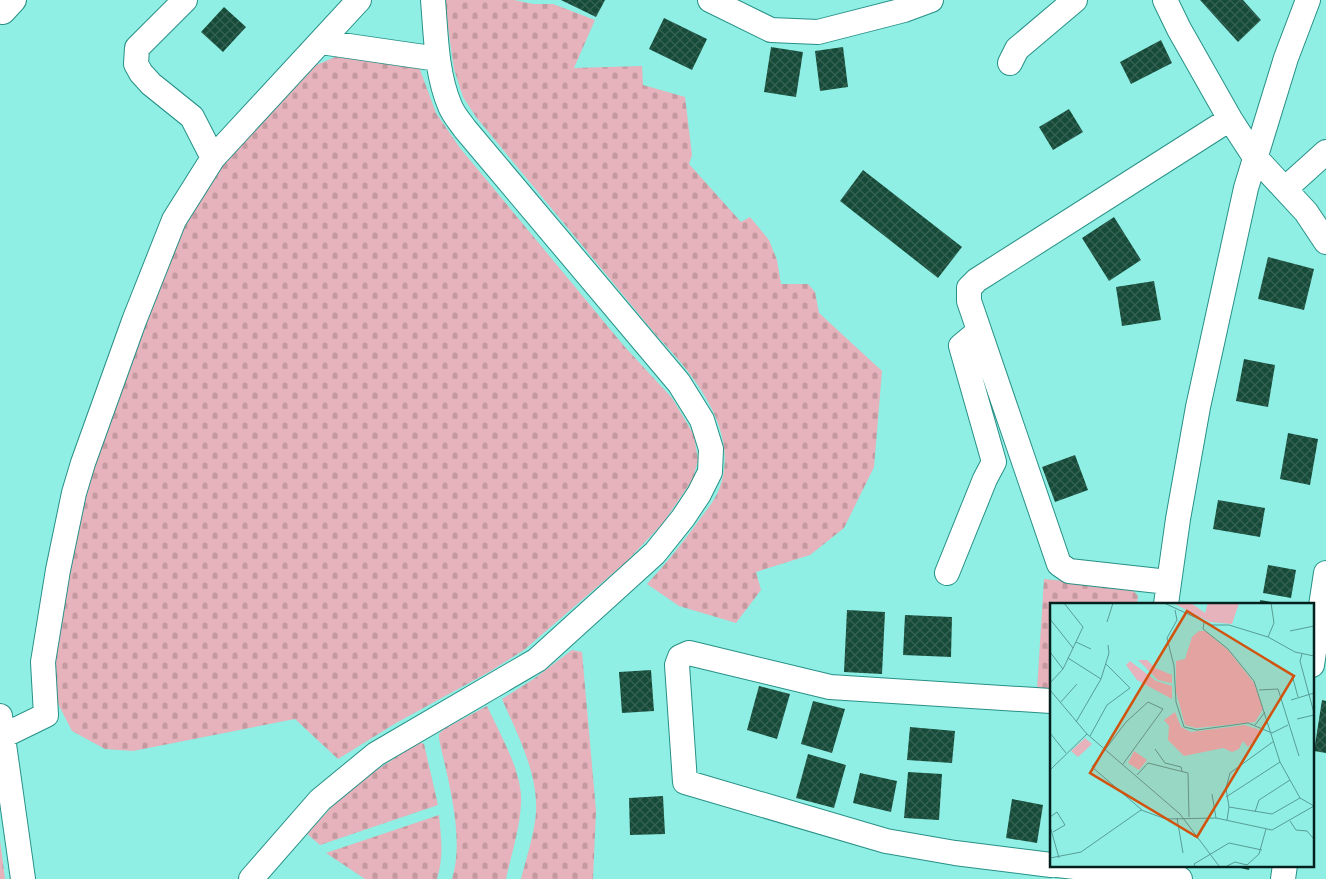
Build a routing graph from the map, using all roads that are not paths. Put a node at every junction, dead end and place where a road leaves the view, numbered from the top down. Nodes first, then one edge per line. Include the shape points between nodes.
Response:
1 (185, 0) edge
2 (359, 0) edge
3 (433, 0) edge
4 (710, 0) edge
5 (931, 0) edge
6 (1075, 0) edge
7 (1165, 0) edge
8 (1308, 0) edge
9 (321, 42) junction
10 (438, 59) junction
11 (1010, 63) dead end
12 (1230, 119) junction
13 (1325, 155) edge
14 (1254, 156) junction
15 (213, 158) junction
16 (1285, 189) junction
17 (1326, 242) edge
18 (979, 331) junction
19 (1326, 572) edge
20 (947, 573) dead end
21 (1167, 593) edge
22 (1314, 651) edge
23 (1050, 701) edge
24 (2, 726) edge
25 (1050, 864) edge
26 (1066, 866) edge
27 (1285, 866) edge
28 (1129, 873) edge
29 (23, 879) edge
30 (251, 879) edge
31 (1180, 879) edge
32 (1283, 879) edge

1 - 15 street via 137,48 136,64 151,84 192,117
2 - 9 street
3 - 10 street
4 - 5 street via 771,30 818,32
6 - 11 street via 1017,49
7 - 12 street
8 - 14 street
9 - 10 street
9 - 15 street
10 - 30 street via 451,108 465,129 679,383 702,420 711,449 710,472 699,494 655,553 588,616 537,660 376,754 320,800
12 - 14 street
12 - 18 street via 977,280 969,288 969,300
13 - 16 street
14 - 16 street
14 - 21 street via 1198,407
15 - 24 street via 174,220 82,463 58,570 43,662 46,715
16 - 17 street via 1306,212
18 - 20 street via 961,346 994,462
18 - 21 street via 1060,564 1069,571
19 - 22 street
23 - 25 street via 830,687 689,653 680,657 677,665 685,782 886,841
24 - 29 street
26 - 28 street
27 - 32 street
28 - 31 street

